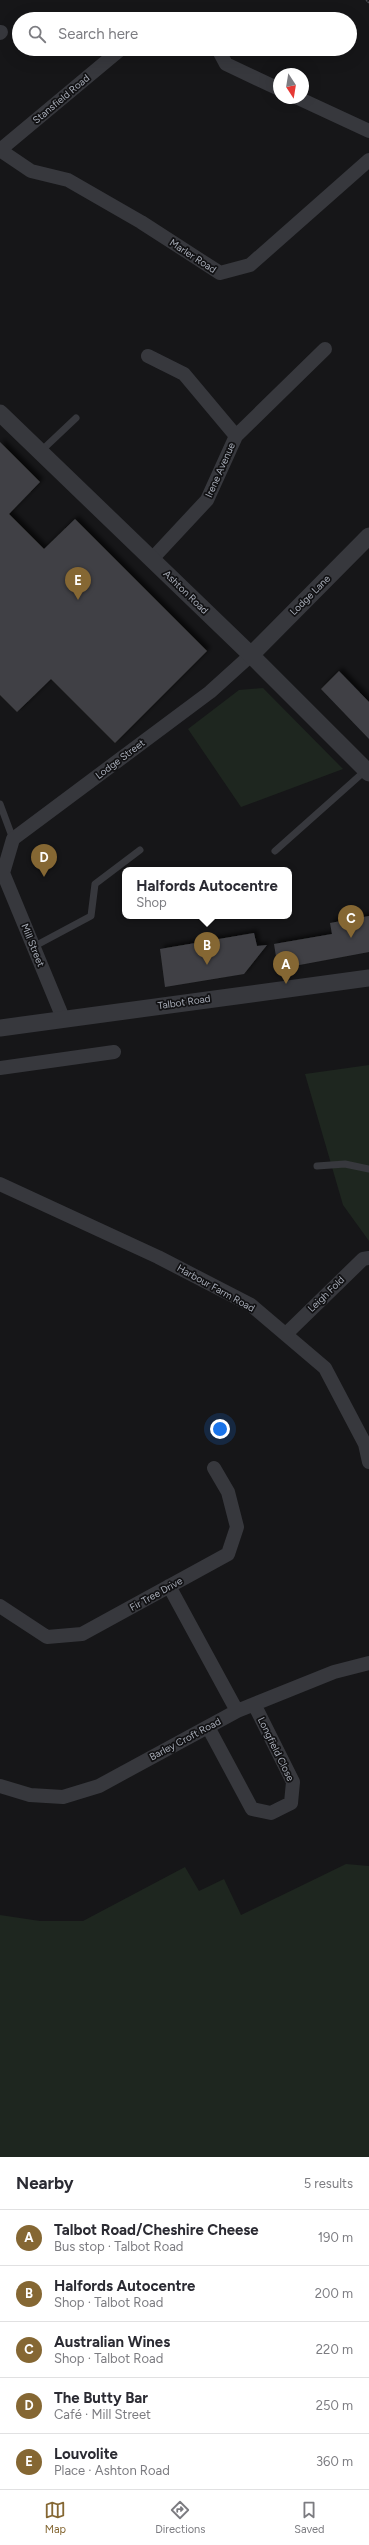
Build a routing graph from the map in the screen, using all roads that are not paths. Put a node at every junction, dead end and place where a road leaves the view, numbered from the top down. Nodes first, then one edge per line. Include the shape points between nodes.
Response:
1 (113, 56) edge
2 (222, 56) edge
3 (273, 86) edge
4 (309, 103) edge
5 (369, 131) edge
6 (0, 150) edge
7 (369, 160) edge
8 (325, 349) dead end
9 (148, 356) dead end
10 (0, 413) edge
11 (76, 418) dead end
12 (236, 436) junction
13 (40, 452) junction
14 (369, 536) edge
15 (152, 559) junction
16 (251, 654) junction
17 (368, 772) edge
18 (0, 804) edge
19 (13, 839) junction
20 (140, 850) dead end
21 (275, 851) dead end
22 (2, 873) edge
23 (33, 947) junction
24 (369, 978) edge
25 (63, 1018) junction
26 (0, 1028) edge
27 (114, 1052) dead end
28 (0, 1068) edge
29 (317, 1166) dead end
30 (369, 1168) edge
31 (0, 1184) edge
32 (367, 1256) edge
33 (286, 1334) junction
34 (369, 1462) edge
35 (214, 1468) dead end
36 (169, 1586) junction
37 (0, 1606) edge
38 (369, 1663) edge
39 (254, 1704) junction
40 (237, 1711) junction
41 (208, 1727) junction
42 (0, 1786) edge

1 - 6 street, Stansfield Road
2 - 3 street via 226,64
4 - 5 street
6 - 7 street, Marler Road via 31,171 68,180 141,222 220,273 250,265
8 - 12 street, Irene Avenue
9 - 12 street via 184,374
10 - 13 street, Ashton Road
11 - 13 lane
12 - 15 street, Irene Avenue via 207,500
13 - 15 street, Ashton Road
14 - 16 street, Lodge Lane
15 - 16 street, Ashton Road
16 - 17 street, Ashton Road
16 - 19 street, Lodge Street via 210,692
17 - 21 lane
18 - 19 lane
19 - 22 street
20 - 23 lane via 95,884 91,916
22 - 23 street, Mill Street
23 - 25 street, Mill Street
24 - 25 street, Talbot Road
25 - 26 street, Talbot Road
27 - 28 street
29 - 30 lane via 345,1164
31 - 33 street, Harbour Farm Road via 158,1257 251,1305
32 - 33 street, Leigh Fold
33 - 34 street, Harbour Farm Road via 325,1368 365,1444
35 - 36 street, Fir Tree Drive via 228,1492 237,1527 228,1554
36 - 37 street, Fir Tree Drive via 82,1634 47,1637
36 - 40 street
38 - 39 street, Barley Croft Road via 334,1672
39 - 40 street, Barley Croft Road
39 - 41 street, Longfield Close via 293,1782 291,1803 271,1813 252,1809
40 - 41 street, Barley Croft Road
41 - 42 street, Barley Croft Road via 99,1786 63,1797 30,1795

